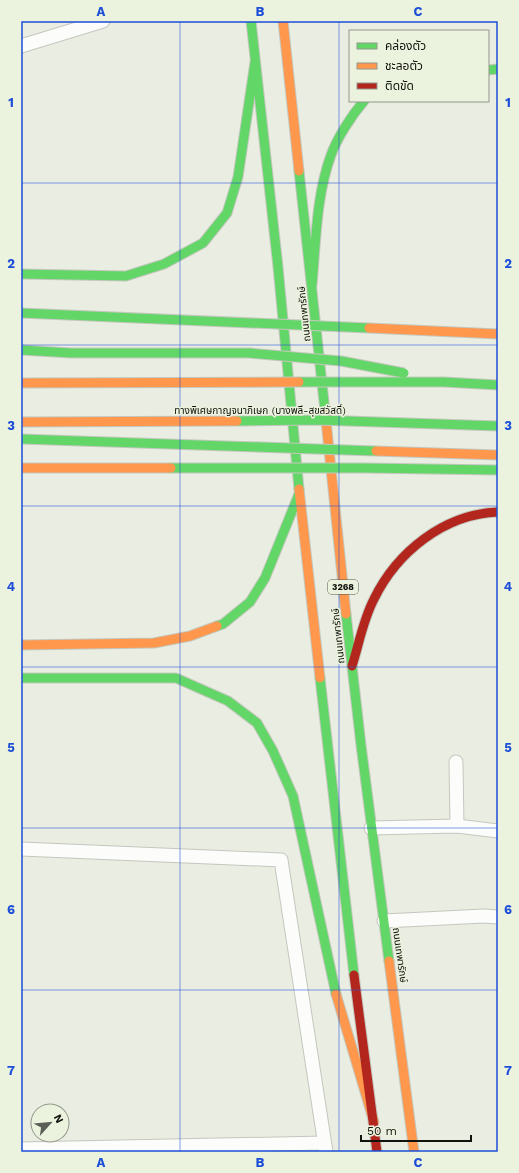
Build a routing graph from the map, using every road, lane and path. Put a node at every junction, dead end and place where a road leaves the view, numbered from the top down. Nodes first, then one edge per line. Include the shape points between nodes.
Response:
1 (103, 21) edge
2 (251, 21) edge
3 (283, 21) edge
4 (21, 46) edge
5 (255, 62) junction
6 (363, 102) edge
7 (21, 274) edge
8 (312, 285) junction
9 (21, 314) edge
10 (498, 334) edge
11 (21, 350) edge
12 (444, 382) junction
13 (21, 383) edge
14 (498, 385) edge
15 (21, 422) edge
16 (498, 426) edge
17 (21, 439) edge
18 (498, 454) edge
19 (21, 468) edge
20 (498, 470) edge
21 (299, 494) junction
22 (498, 512) edge
23 (21, 645) edge
24 (352, 666) junction
25 (21, 678) edge
26 (456, 762) dead end
27 (457, 826) junction
28 (371, 828) junction
29 (498, 831) edge
30 (21, 849) edge
31 (498, 917) edge
32 (384, 921) junction
33 (374, 1122) junction
34 (262, 1148) edge
35 (325, 1148) edge
36 (21, 1149) edge
37 (377, 1152) edge
38 (414, 1152) edge

1 - 4 street
2 - 5 main road, ถนนเทพารักษ์
3 - 8 main road, ถนนเทพารักษ์ / 3268
5 - 7 main road via 238,177 227,213 203,243 164,264 126,276
5 - 21 main road, ถนนเทพารักษ์ via 278,267
6 - 8 main road via 352,115 331,154 324,178
8 - 24 main road, ถนนเทพารักษ์ / 3268
9 - 10 main road, bridge
11 - 12 main road, bridge via 71,354 248,353 341,361
12 - 13 main road, bridge
12 - 14 main road, bridge
15 - 16 main road, ทางพิเศษกาญจนาภิเษก (บางพลี-สุขสวัสดิ์), bridge via 318,420
17 - 18 main road, bridge
19 - 20 main road, bridge
21 - 23 main road via 265,578 250,602 223,624 190,636 154,642
21 - 33 main road, ถนนเทพารักษ์ via 352,967
22 - 24 main road via 469,516 440,528 417,543 392,569 374,600
24 - 28 main road, ถนนเทพารักษ์ / 3268
25 - 33 main road via 176,678 228,701 257,723 273,750 293,796 334,987
26 - 27 street
27 - 28 street
27 - 29 street
28 - 32 main road, ถนนเทพารักษ์ / 3268
30 - 35 street via 281,860
31 - 32 street
32 - 38 main road, ถนนเทพารักษ์ / 3268
33 - 37 main road, ถนนเทพารักษ์
34 - 35 street
34 - 36 street

